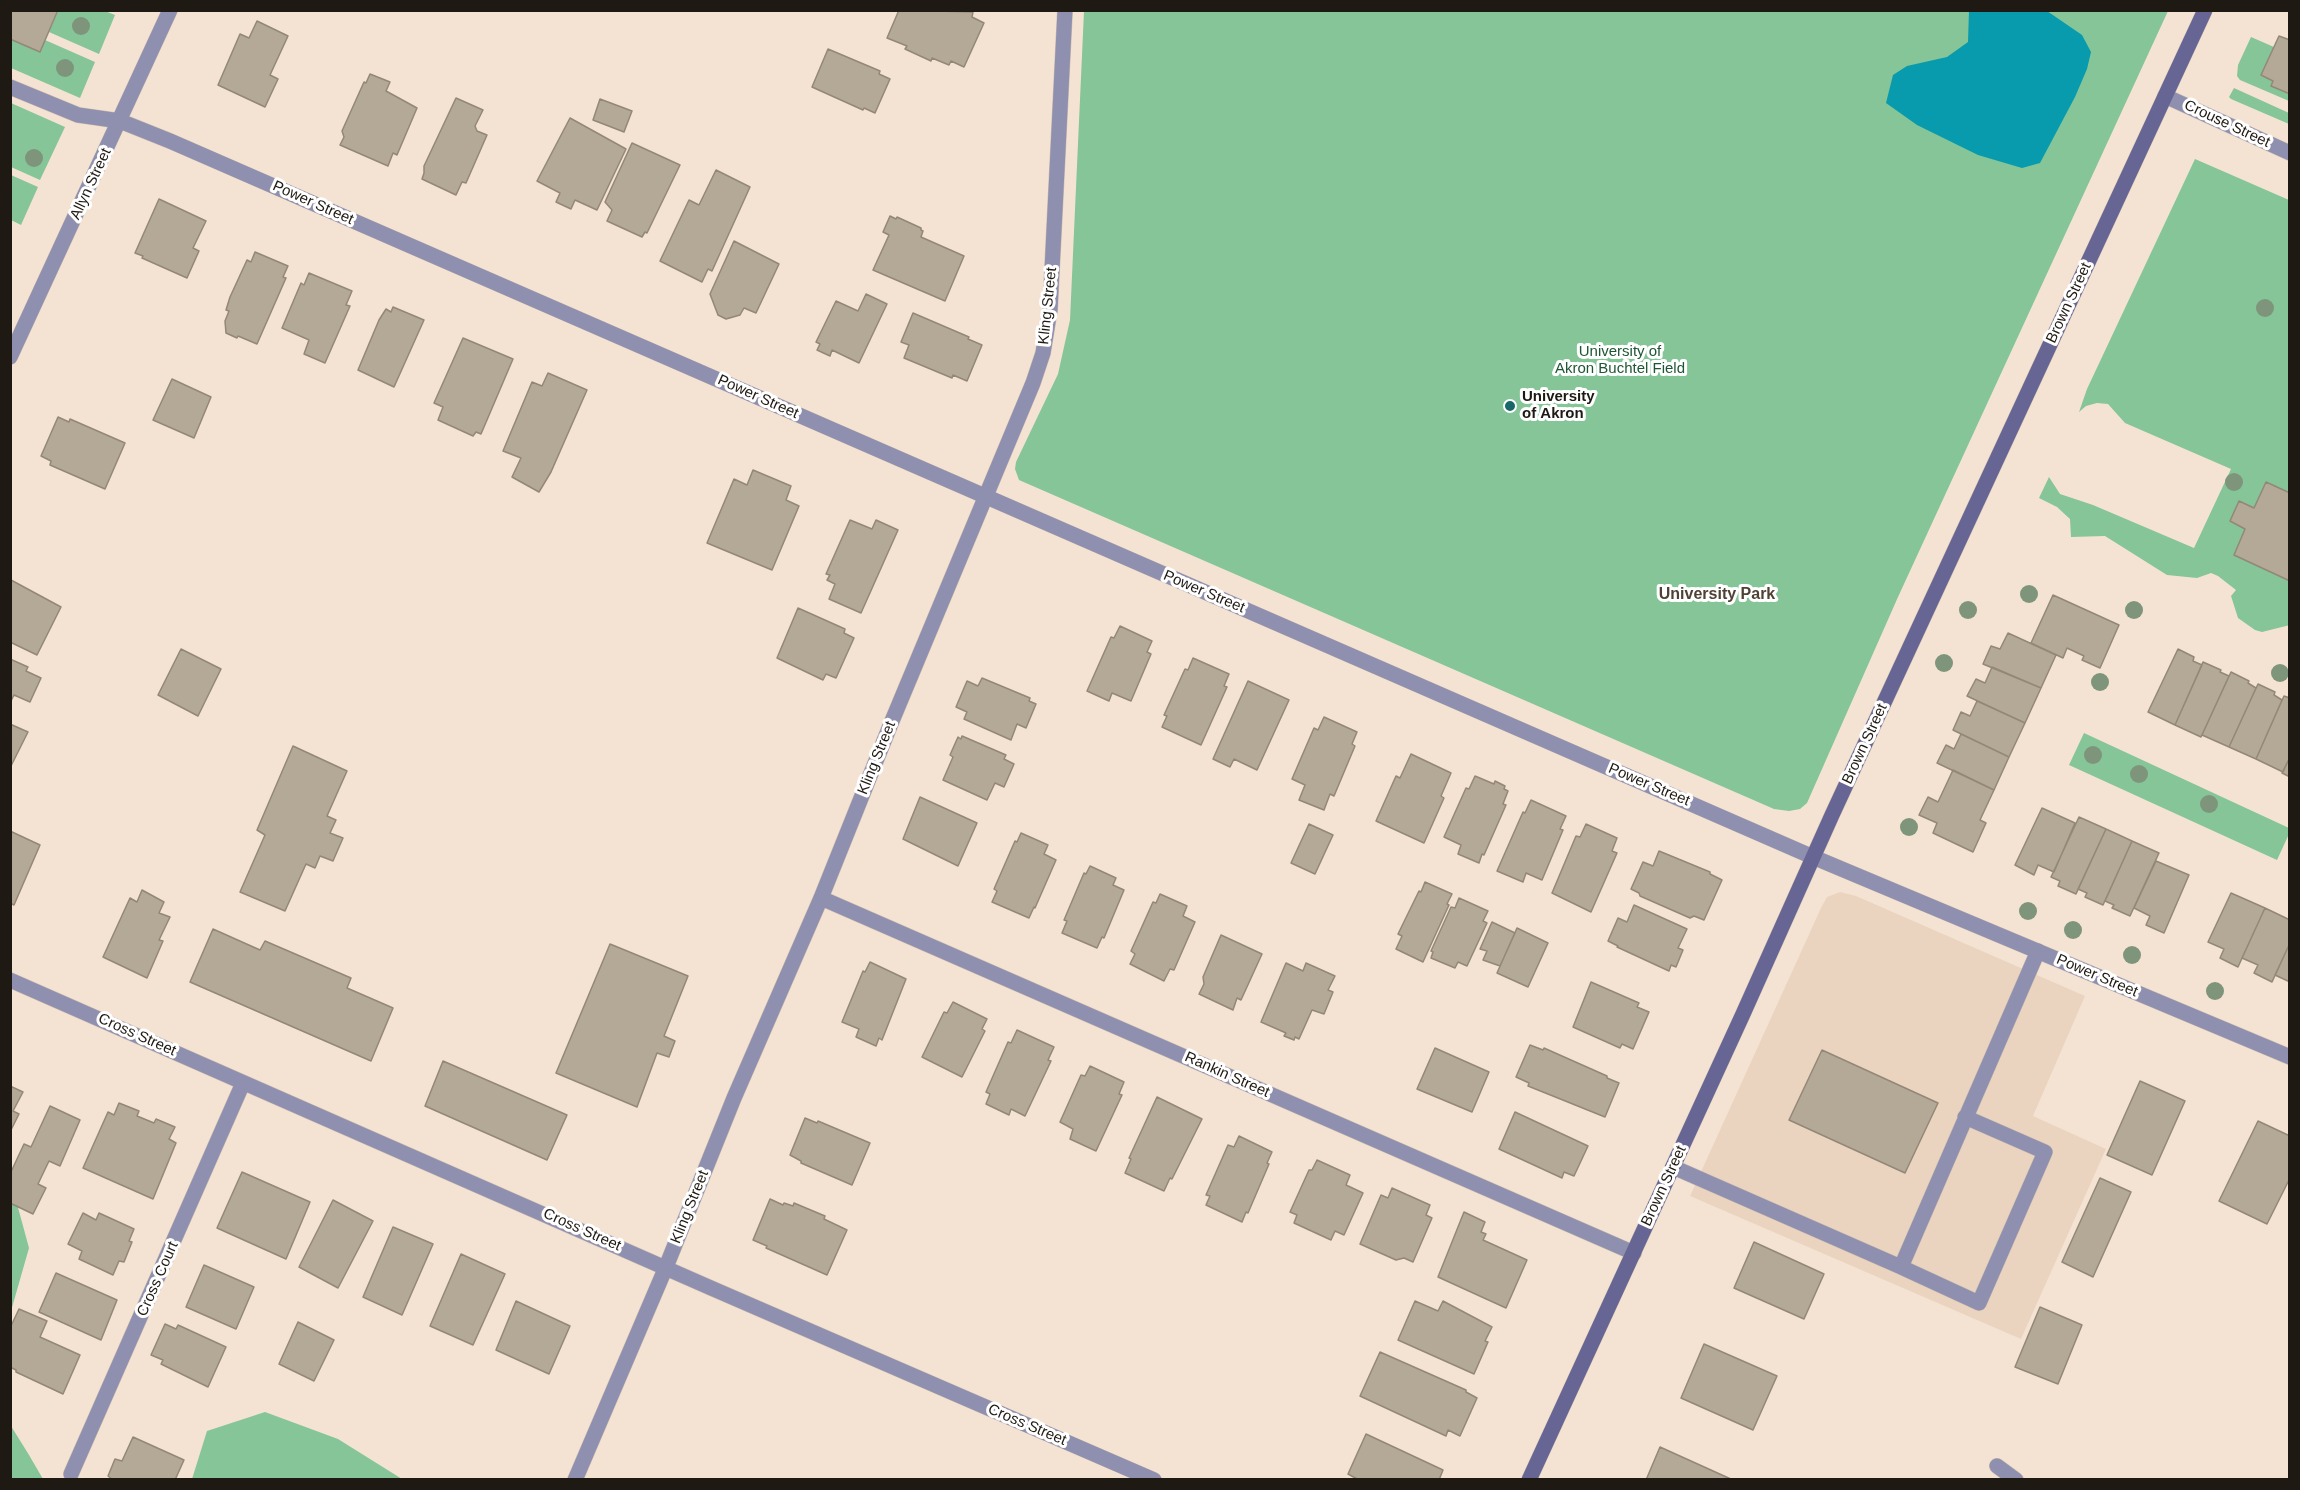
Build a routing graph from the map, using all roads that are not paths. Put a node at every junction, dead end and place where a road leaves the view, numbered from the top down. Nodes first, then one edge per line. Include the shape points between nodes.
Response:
1 (170, 10) edge
2 (1065, 10) edge
3 (2205, 10) edge
4 (10, 87) edge
5 (2165, 96) junction
6 (120, 121) junction
7 (2289, 153) edge
8 (10, 357) edge
9 (986, 496) junction
10 (1813, 857) junction
11 (821, 898) junction
12 (2038, 951) junction
13 (10, 980) edge
14 (2289, 1057) edge
15 (243, 1083) junction
16 (1965, 1117) junction
17 (1673, 1167) junction
18 (1634, 1252) junction
19 (1900, 1267) junction
20 (666, 1268) junction
21 (1997, 1466) dead end
22 (71, 1474) dead end
23 (575, 1479) edge
24 (1154, 1479) edge
25 (1529, 1479) edge
26 (2016, 1479) edge

1 - 6 street, Allyn Street
2 - 9 street, Kling Street via 1048,331 1033,383
3 - 5 main road, Brown Street
4 - 6 street, Power Street via 78,115
5 - 7 street, Crouse Street
5 - 10 main road, Brown Street
6 - 8 street, Allyn Street
6 - 9 street, Power Street
9 - 10 street, Power Street
9 - 11 street, Kling Street
10 - 12 street, Power Street
10 - 17 main road, Brown Street
11 - 18 street, Rankin Street
11 - 20 street, Kling Street
12 - 14 street, Power Street
12 - 16 street
13 - 15 street, Cross Street
15 - 20 street, Cross Street
15 - 22 street, Cross Court
16 - 19 street
16 - 19 street via 2046,1152 1979,1303
17 - 18 main road, Brown Street
17 - 19 street
18 - 25 main road, Brown Street
20 - 23 street, Kling Street
20 - 24 street, Cross Street
21 - 26 street

